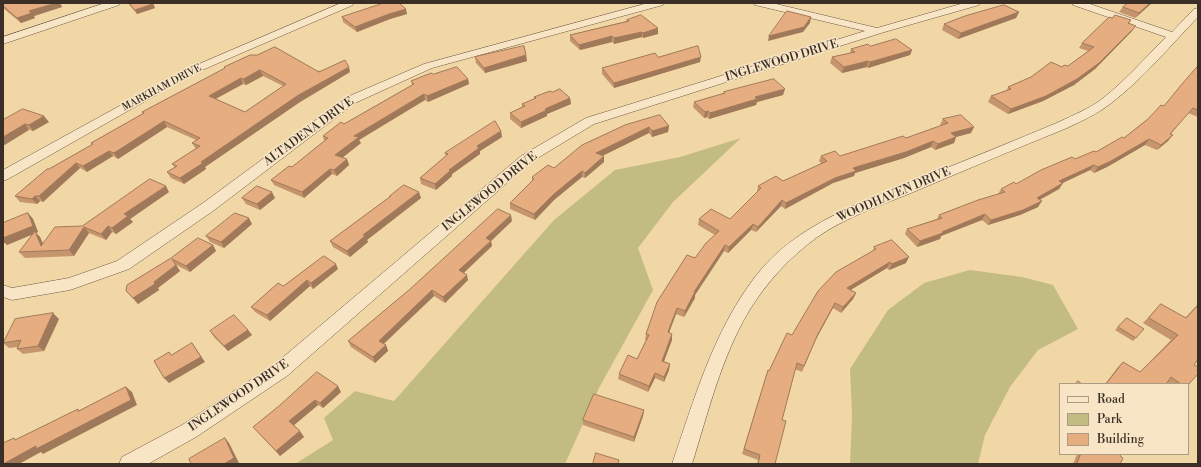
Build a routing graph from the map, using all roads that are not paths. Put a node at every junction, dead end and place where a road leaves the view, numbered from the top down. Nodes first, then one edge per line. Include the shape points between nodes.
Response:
1 (115, 3) edge
2 (349, 3) edge
3 (659, 3) edge
4 (759, 3) edge
5 (976, 3) edge
6 (1077, 3) edge
7 (1198, 11) edge
8 (877, 31) junction
9 (1174, 36) junction
10 (3, 41) edge
11 (3, 176) edge
12 (3, 291) edge
13 (129, 464) edge
14 (682, 464) edge

1 - 10 street
2 - 11 street, MARKHAM DRIVE via 189,72
3 - 12 street, ALTADENA DRIVE via 428,66 351,100 208,207 122,265 70,284 12,294
4 - 8 street
5 - 8 street, INGLEWOOD DRIVE
6 - 9 street
7 - 9 street, WOODHAVEN DRIVE
8 - 13 street, INGLEWOOD DRIVE via 590,121 526,159 281,370 189,431
9 - 14 street, WOODHAVEN DRIVE via 1121,89 1086,114 851,213 810,235 789,252 750,296 733,324 720,352

